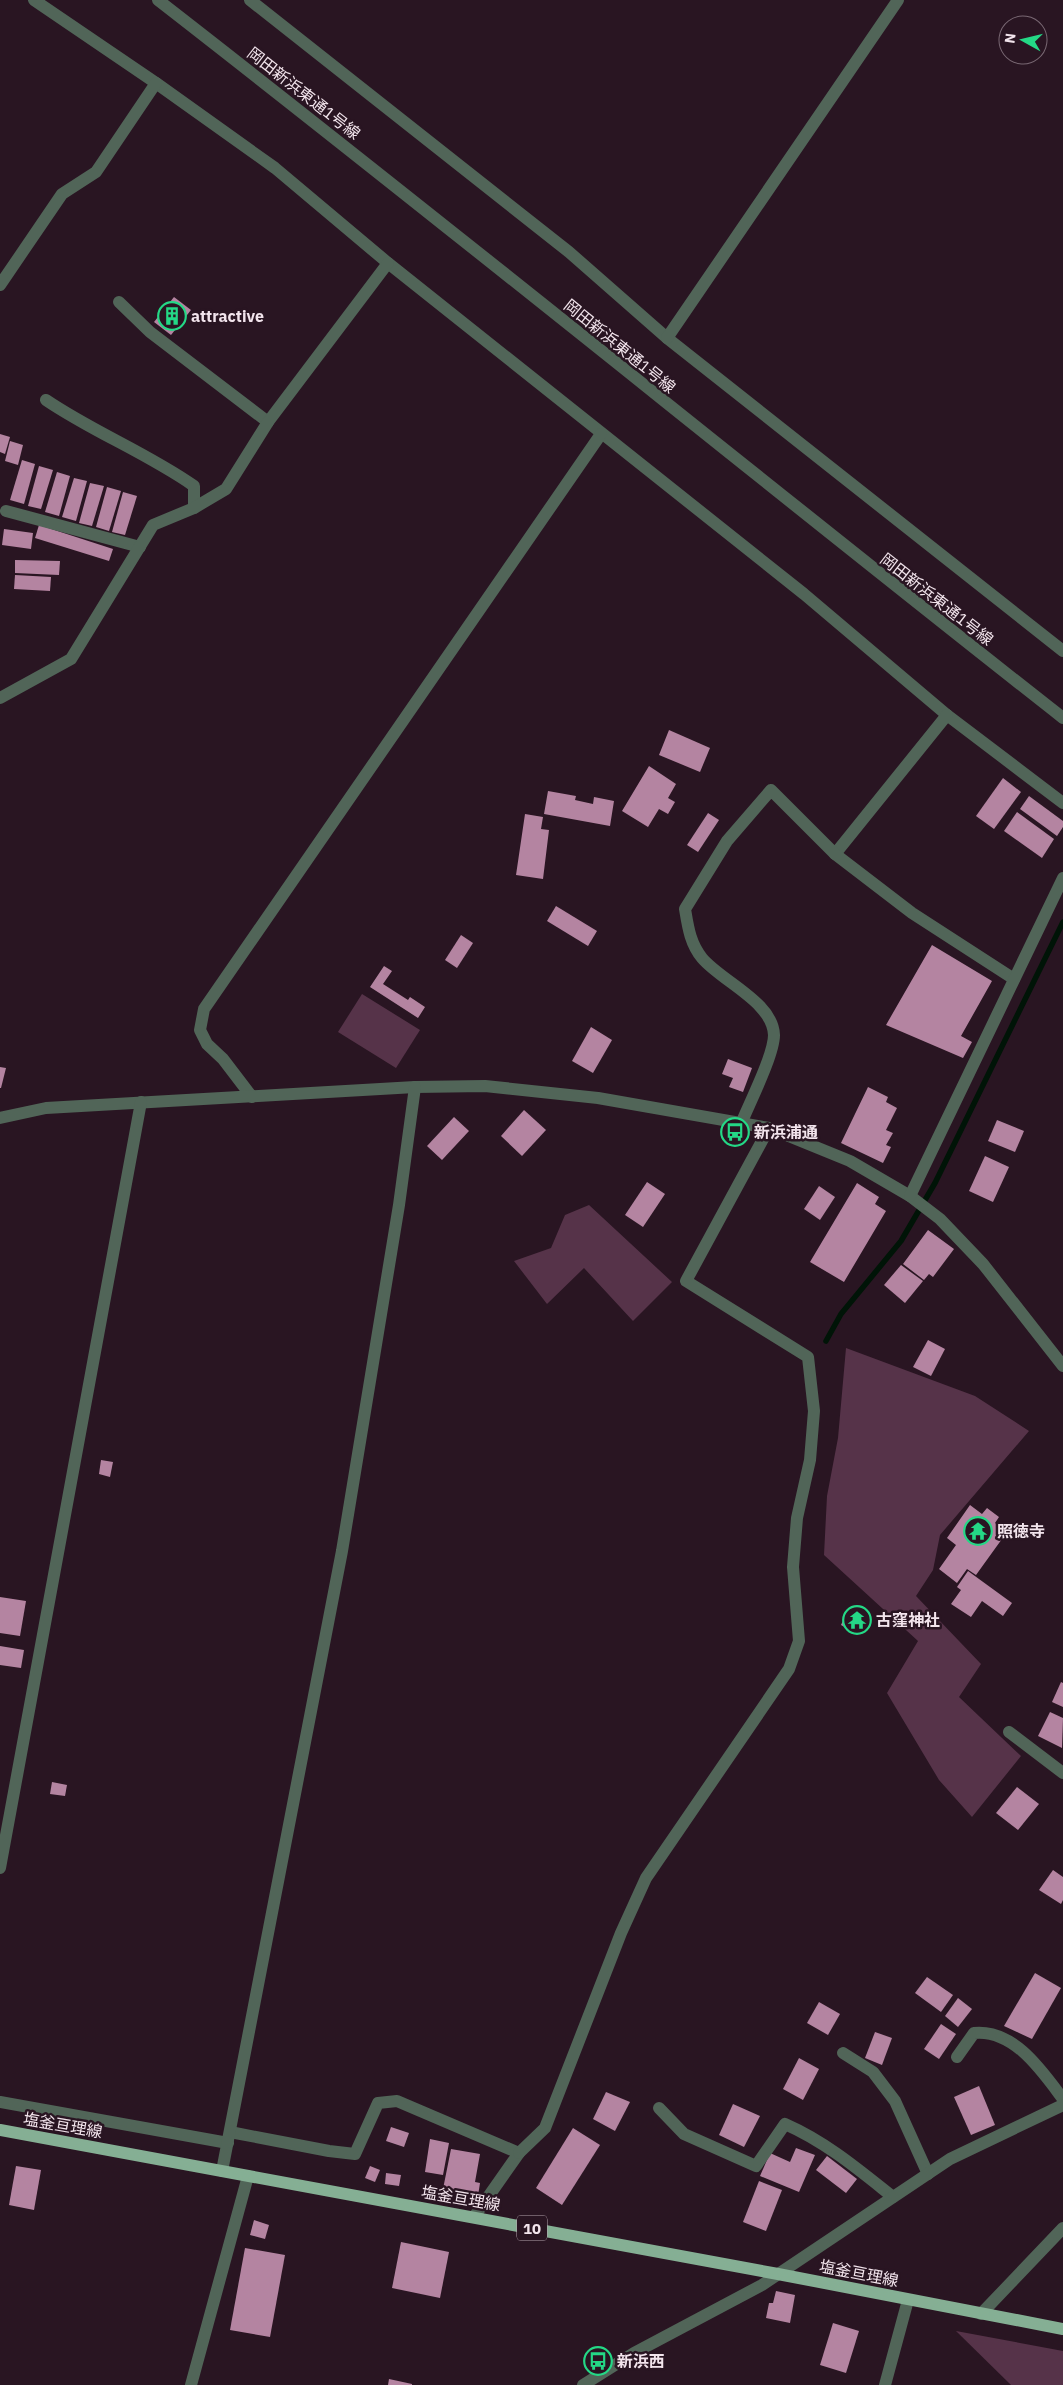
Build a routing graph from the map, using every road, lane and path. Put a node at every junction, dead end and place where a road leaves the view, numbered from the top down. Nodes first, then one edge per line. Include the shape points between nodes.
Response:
1 (34, 0) edge
2 (158, 0) edge
3 (250, 0) edge
4 (898, 0) edge
5 (156, 83) junction
6 (388, 263) junction
7 (0, 285) edge
8 (119, 302) dead end
9 (667, 338) junction
10 (46, 400) dead end
11 (268, 422) junction
12 (601, 434) junction
13 (194, 508) junction
14 (6, 511) dead end
15 (140, 547) junction
16 (1063, 652) edge
17 (0, 698) edge
18 (947, 715) junction
19 (1063, 718) edge
20 (1063, 803) edge
21 (835, 854) junction
22 (1063, 878) edge
23 (1014, 979) junction
24 (415, 1087) junction
25 (252, 1097) junction
26 (141, 1102) junction
27 (0, 1118) edge
28 (741, 1124) junction
29 (769, 1128) junction
30 (913, 1198) junction
31 (1063, 1366) edge
32 (1009, 1732) dead end
33 (1063, 1773) edge
34 (0, 1868) edge
35 (843, 2052) dead end
36 (957, 2058) dead end
37 (1063, 2099) edge
38 (0, 2102) edge
39 (1063, 2105) edge
40 (659, 2108) dead end
41 (0, 2130) edge
42 (229, 2138) junction
43 (518, 2153) junction
44 (222, 2171) junction
45 (928, 2174) junction
46 (248, 2176) junction
47 (893, 2197) junction
48 (474, 2217) junction
49 (1063, 2228) edge
50 (778, 2274) junction
51 (908, 2300) junction
52 (982, 2314) junction
53 (1063, 2329) edge
54 (191, 2385) edge
55 (583, 2385) edge
56 (885, 2385) edge

1 - 5 street
2 - 19 street, 岡田新浜東通1号線 via 316,122 818,526
3 - 9 street via 569,252
4 - 9 street
5 - 6 street via 275,168
5 - 7 street via 96,172 62,194
6 - 11 street
6 - 12 street
8 - 11 street via 150,332
9 - 16 street
10 - 13 street via 75,420 172,470 194,486
11 - 13 street via 226,490
12 - 18 street via 804,594
12 - 25 street via 204,1009 200,1030 207,1044
13 - 15 street via 153,525
14 - 15 street
15 - 17 street via 71,659
18 - 20 street
18 - 21 street
21 - 23 street via 912,913
21 - 28 street via 771,790 727,841 685,908 690,940 703,959 770,1017 774,1035
22 - 23 street
23 - 30 street
24 - 25 street
24 - 28 street via 485,1086 598,1098
24 - 42 street via 399,1205 342,1551
25 - 26 street
26 - 27 street via 46,1108
26 - 34 street
28 - 29 street
29 - 30 street via 850,1160
29 - 43 street via 686,1281 808,1357 814,1411 810,1460 797,1518 793,1567 799,1641 789,1669 646,1878 621,1933 545,2128
30 - 31 street via 934,1213 983,1264
32 - 33 street
35 - 45 street via 873,2072 895,2101
36 - 37 street via 974,2033 986,2032 1007,2041 1034,2060
38 - 42 street
39 - 45 street via 950,2159
40 - 47 street via 684,2134 756,2166 785,2124 836,2153
41 - 44 main road, 塩釜亘理線 / 10
42 - 43 street via 355,2154 378,2103 396,2101
42 - 44 street
43 - 48 street
44 - 46 main road, 塩釜亘理線 / 10
45 - 47 street
46 - 48 main road, 塩釜亘理線 / 10
46 - 54 street
47 - 50 street
48 - 50 main road, 塩釜亘理線 / 10
49 - 52 street
50 - 51 main road, 塩釜亘理線 / 10
50 - 55 street via 634,2353
51 - 52 main road, 塩釜亘理線 / 10
51 - 56 street
52 - 53 main road, 塩釜亘理線 / 10

